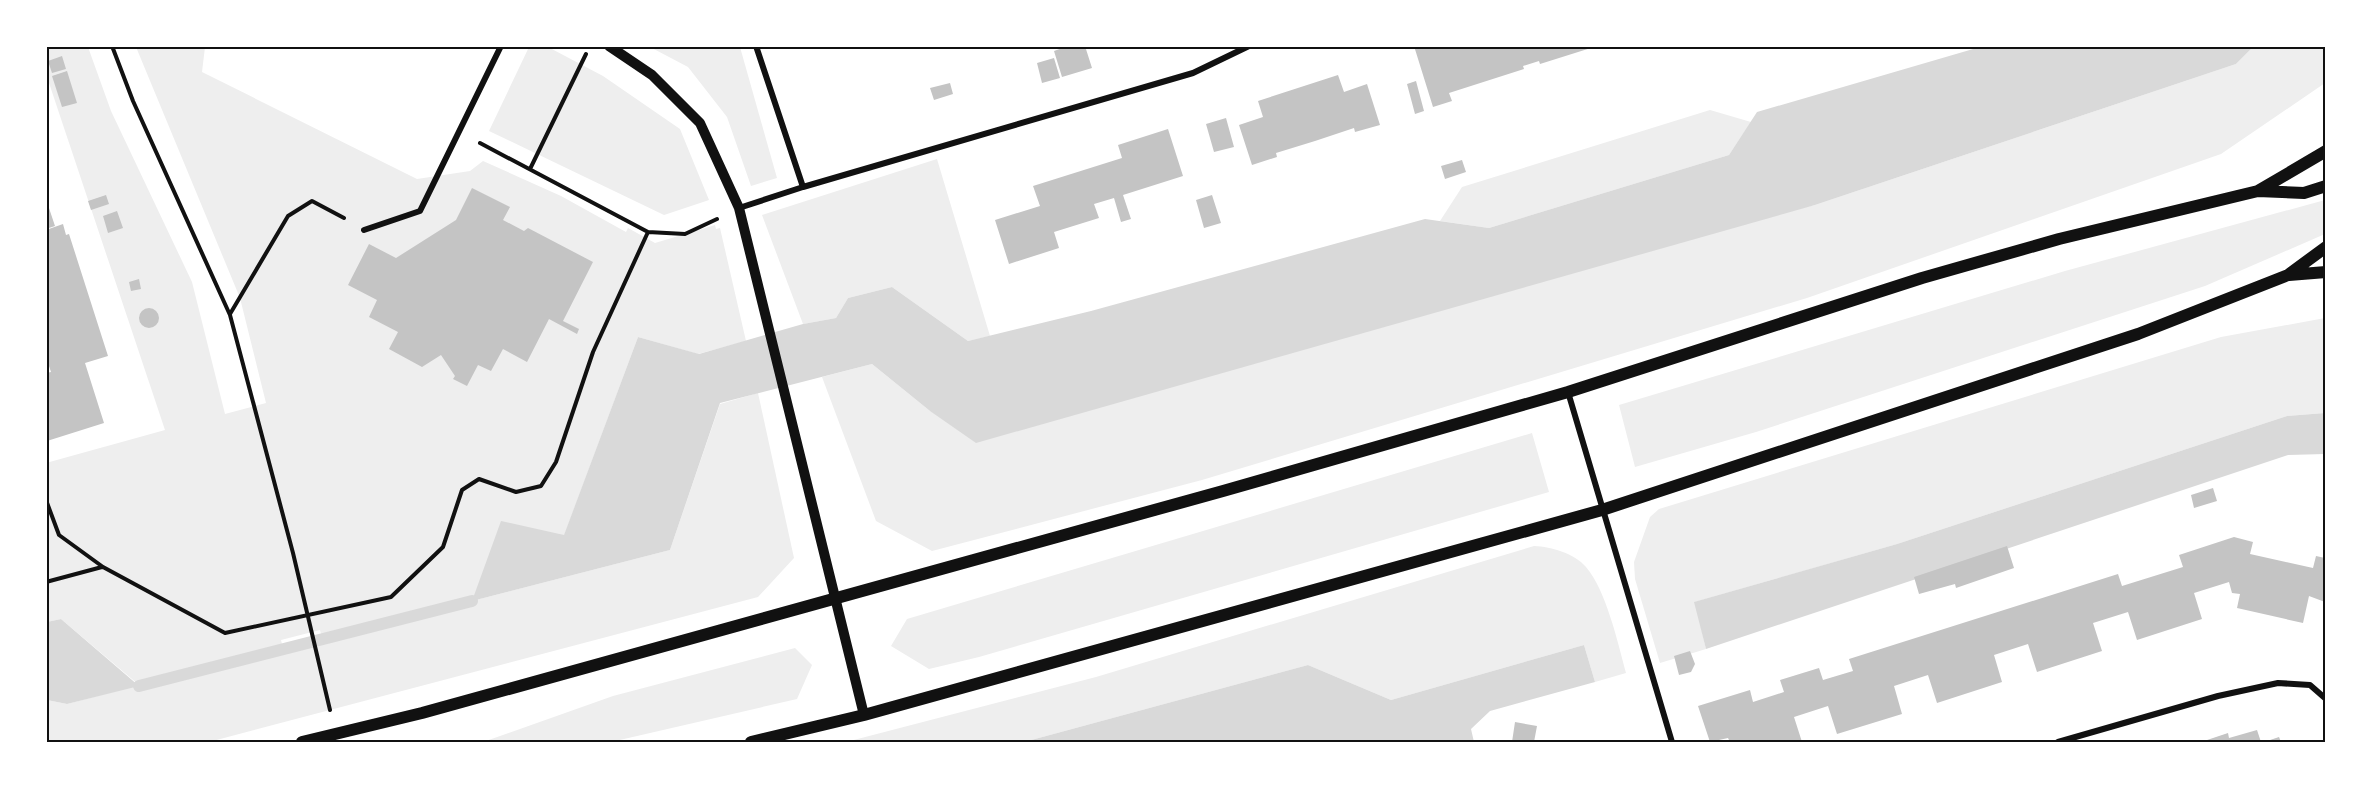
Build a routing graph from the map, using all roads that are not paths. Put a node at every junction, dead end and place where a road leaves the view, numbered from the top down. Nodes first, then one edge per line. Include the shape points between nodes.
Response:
1 (501, 46) edge
2 (609, 46) edge
3 (756, 46) edge
4 (1249, 46) edge
5 (2325, 151) edge
6 (2325, 186) edge
7 (803, 187) junction
8 (2258, 191) junction
9 (739, 208) junction
10 (364, 230) road end
11 (2325, 247) edge
12 (2325, 272) edge
13 (2288, 275) junction
14 (1568, 392) junction
15 (1602, 510) junction
16 (834, 600) junction
17 (2325, 699) edge
18 (864, 715) junction
19 (302, 742) edge
20 (751, 742) edge
21 (1672, 742) edge
22 (2058, 742) edge

1 - 10 street via 420,212
2 - 9 street via 652,75 700,123
3 - 7 street
4 - 7 street via 1192,73
5 - 8 main road
6 - 8 main road via 2304,193
7 - 9 street
8 - 14 main road via 2059,239 1922,278
9 - 16 street
11 - 13 main road
12 - 13 main road
13 - 15 main road via 2138,334
14 - 15 street
14 - 16 main road
15 - 18 main road
15 - 21 street
16 - 18 street
16 - 19 main road
17 - 22 street via 2310,685 2278,683
18 - 20 main road

